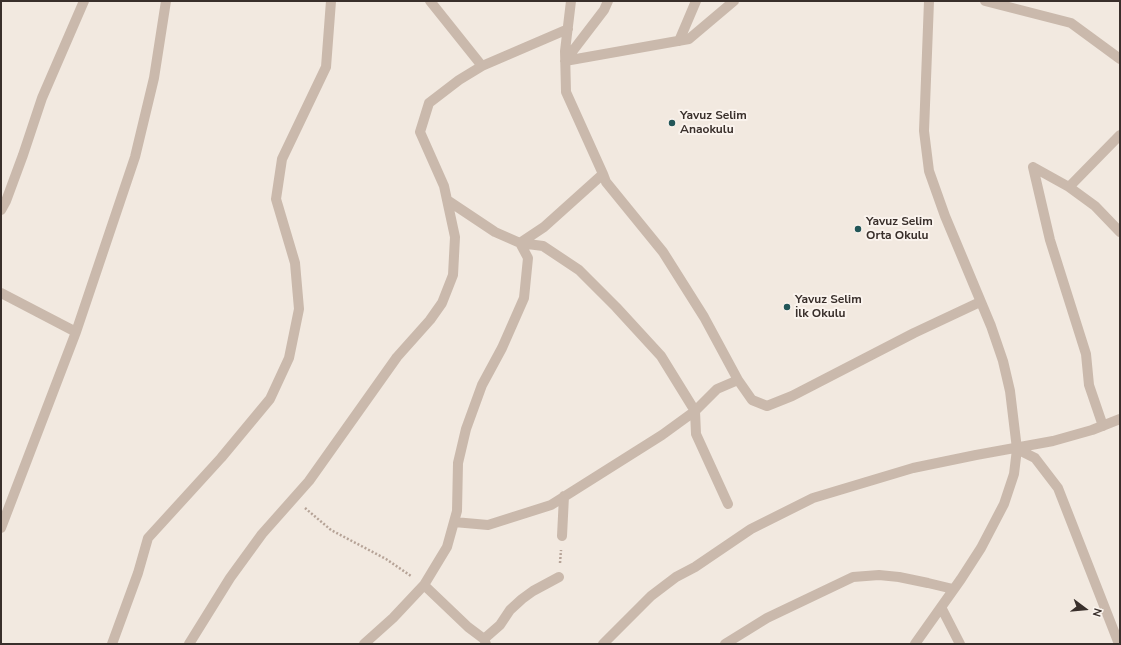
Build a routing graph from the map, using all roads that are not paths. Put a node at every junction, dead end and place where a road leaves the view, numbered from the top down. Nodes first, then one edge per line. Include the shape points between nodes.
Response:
1 (84, 1) edge
2 (166, 1) edge
3 (332, 1) edge
4 (430, 1) edge
5 (571, 1) edge
6 (608, 1) edge
7 (696, 1) edge
8 (734, 1) edge
9 (929, 1) edge
10 (985, 1) edge
11 (568, 29) junction
12 (679, 41) junction
13 (1120, 59) edge
14 (565, 61) junction
15 (482, 66) junction
16 (1120, 135) edge
17 (603, 174) junction
18 (1070, 187) junction
19 (447, 200) junction
20 (1, 210) edge
21 (1120, 232) edge
22 (520, 243) junction
23 (1, 293) edge
24 (980, 302) junction
25 (76, 332) junction
26 (738, 380) junction
27 (695, 411) junction
28 (1120, 420) edge
29 (1102, 426) junction
30 (1017, 448) junction
31 (564, 496) junction
32 (728, 504) dead end
33 (454, 522) junction
34 (1, 528) edge
35 (562, 536) road end
36 (559, 577) road end
37 (424, 585) junction
38 (954, 590) junction
39 (940, 607) junction
40 (485, 641) edge
41 (369, 642) edge
42 (112, 644) edge
43 (189, 644) edge
44 (603, 644) edge
45 (725, 644) edge
46 (915, 644) edge
47 (960, 644) edge
48 (1119, 644) edge

1 - 20 street via 42,98
2 - 25 street via 154,78 135,157
3 - 42 street via 326,67 282,159 276,199 295,263 298,309 289,358 270,399 221,458 148,538 134,587
4 - 15 street
5 - 11 street
6 - 14 street
7 - 12 street
8 - 12 street via 689,39
9 - 24 street via 924,131 929,171 944,216
10 - 13 street via 1072,23
11 - 14 street
11 - 15 street
12 - 14 street
14 - 17 street via 566,92
15 - 19 street via 429,103 420,132 444,186
16 - 18 street
17 - 22 street via 544,227
17 - 26 street via 606,182 663,252 704,317
18 - 21 street
18 - 29 street via 1033,167 1050,240 1086,354 1089,385
19 - 22 street via 495,232
19 - 43 street via 455,237 452,275 442,303 397,357 309,482 262,534 230,578
22 - 27 street via 543,246 579,270 661,356
22 - 33 street via 528,258 524,298 482,385 466,429 458,463 457,511
23 - 25 street
24 - 26 street via 767,406 752,400
24 - 30 street via 1003,361 1010,391
25 - 34 street
26 - 27 street via 717,389
27 - 31 street via 662,435
27 - 32 street via 696,434
28 - 29 street
29 - 30 street via 1054,441
30 - 38 street via 1014,474 1004,504 981,548
30 - 44 street via 913,468 813,498 751,529 676,577 651,596
30 - 48 street via 1035,458 1058,488
31 - 33 street via 551,505 488,525
31 - 35 street
33 - 37 street via 447,547
36 - 40 street via 522,599
37 - 40 street
37 - 41 street
38 - 39 street
38 - 45 street via 879,575 853,577 767,618
39 - 46 street
39 - 47 street

